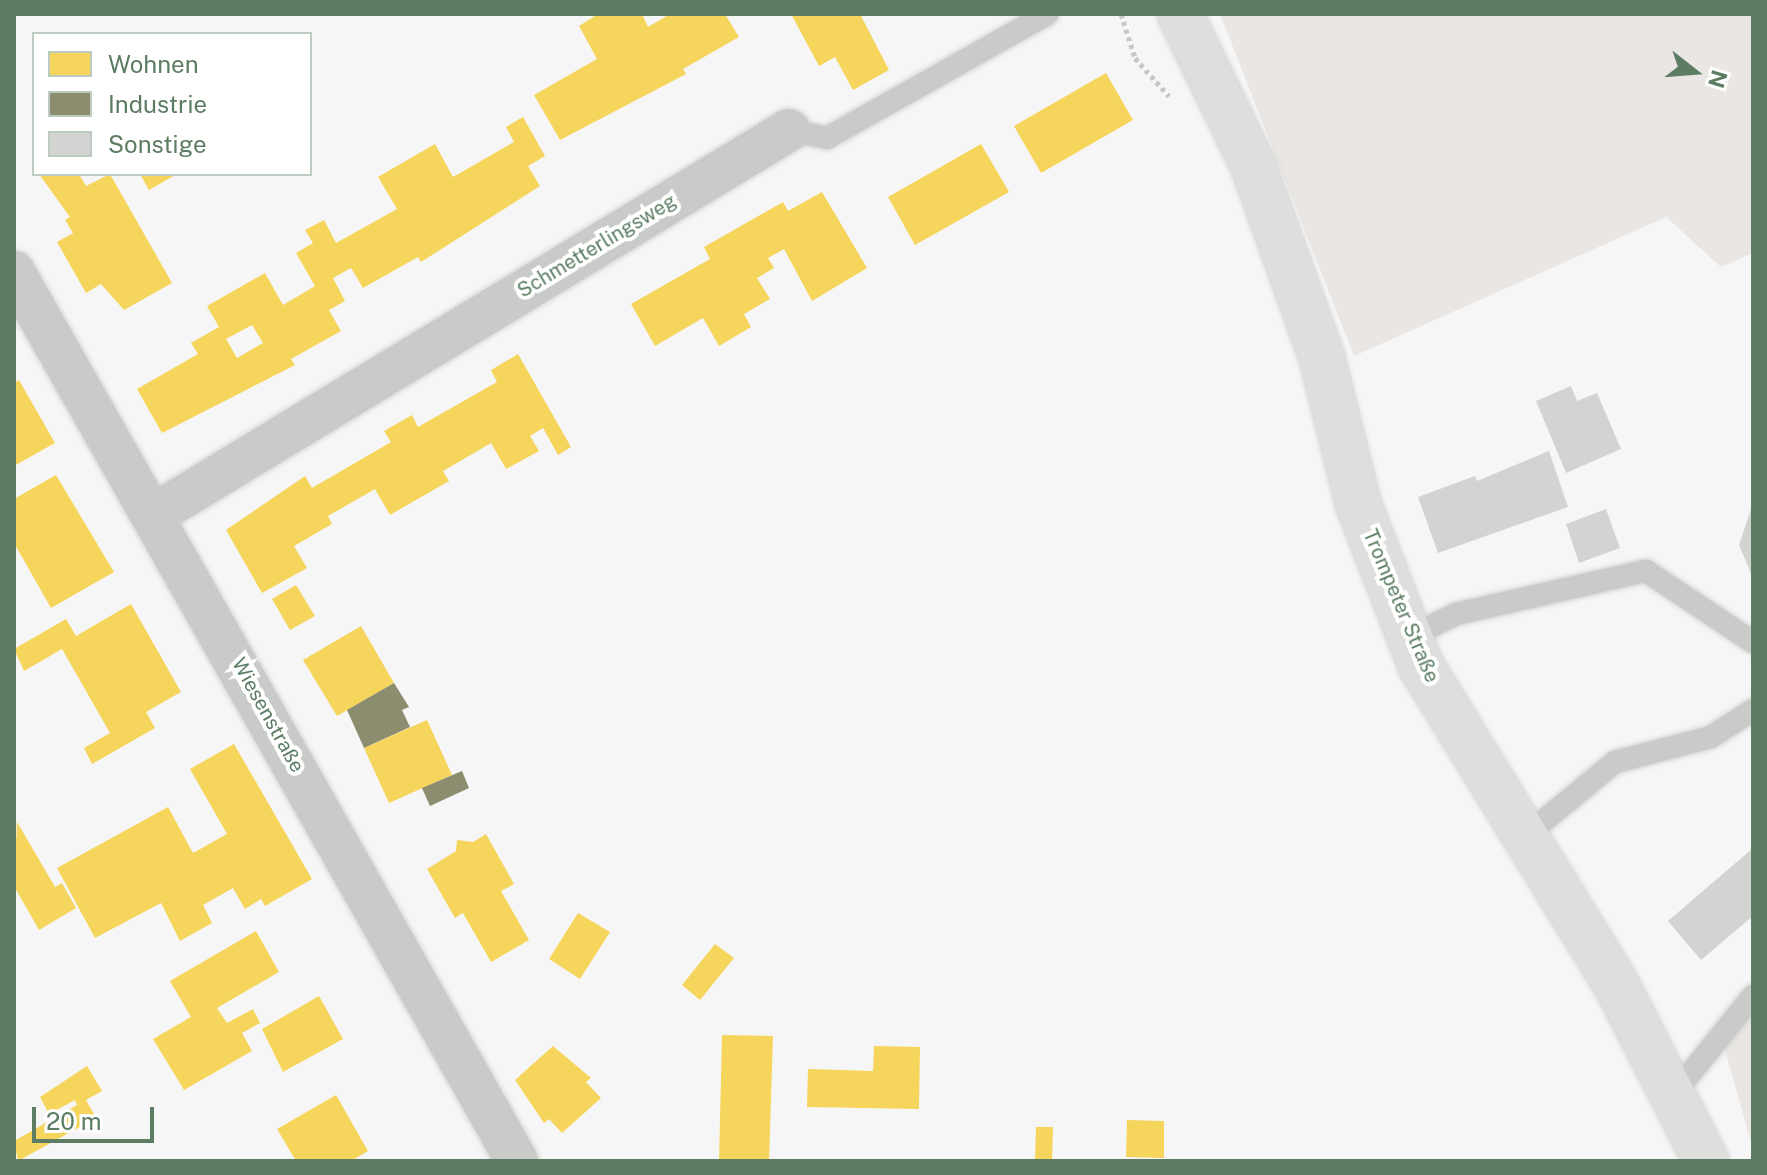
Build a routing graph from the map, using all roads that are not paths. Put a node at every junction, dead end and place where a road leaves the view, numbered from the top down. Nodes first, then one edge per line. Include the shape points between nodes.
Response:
1 (1047, 14) edge
2 (1180, 14) edge
3 (789, 130) joint
4 (14, 272) edge
5 (155, 514) junction
6 (1410, 637) junction
7 (1753, 642) edge
8 (1753, 710) edge
9 (1524, 837) junction
10 (1753, 996) edge
11 (1673, 1095) junction
12 (517, 1161) edge
13 (1706, 1161) edge

1 - 3 lane, Schmetterlingsweg via 827,138
2 - 6 main road, Trompeter Straße via 1253,165 1322,358 1359,506
3 - 5 street, Schmetterlingsweg
4 - 5 street, Wiesenstraße
5 - 12 street, Wiesenstraße
6 - 7 lane via 1456,614 1646,571
6 - 9 main road, Trompeter Straße via 1421,666
8 - 9 lane via 1711,737 1615,762
9 - 11 main road, Trompeter Straße via 1618,988
10 - 11 lane
11 - 13 main road, Trompeter Straße

